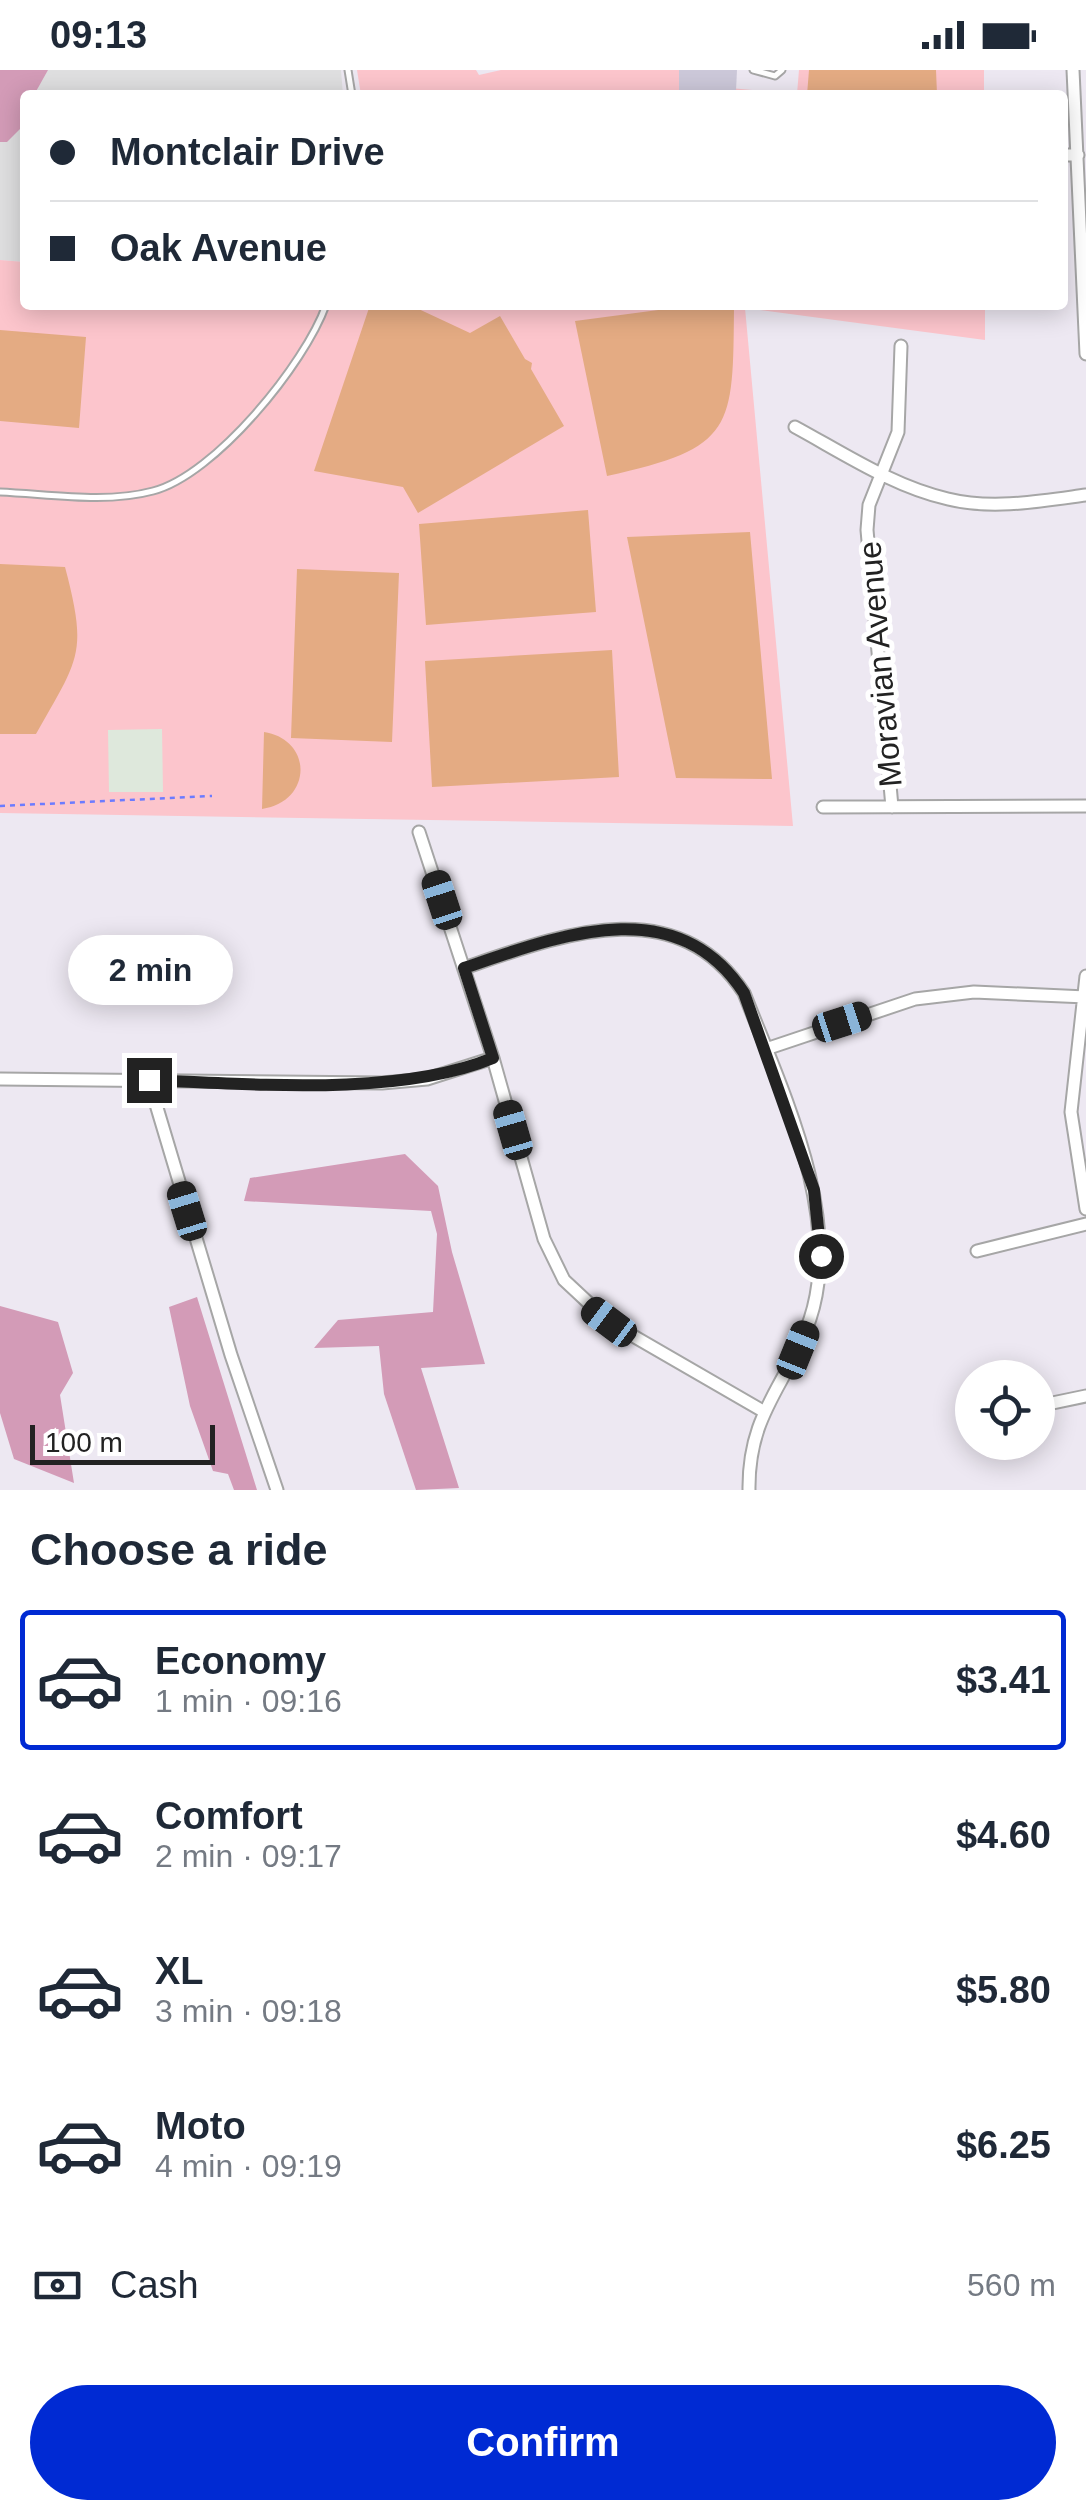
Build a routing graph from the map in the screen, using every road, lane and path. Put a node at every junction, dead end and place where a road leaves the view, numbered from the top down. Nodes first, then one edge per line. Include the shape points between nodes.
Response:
1 (754, 70) edge
2 (782, 70) edge
3 (1073, 70) edge
4 (1078, 155) junction
5 (1068, 156) edge
6 (324, 310) edge
7 (901, 346) dead end
8 (1086, 354) edge
9 (794, 427) dead end
10 (884, 475) junction
11 (0, 492) edge
12 (1086, 495) edge
13 (212, 796) dead end
14 (0, 806) edge
15 (1086, 806) edge
16 (823, 807) dead end
17 (892, 807) junction
18 (419, 832) dead end
19 (464, 968) junction
20 (1086, 976) edge
21 (1084, 997) edge
22 (766, 1049) junction
23 (493, 1058) junction
24 (0, 1079) edge
25 (149, 1080) junction
26 (1086, 1209) edge
27 (1086, 1224) edge
28 (977, 1251) dead end
29 (1086, 1396) edge
30 (1055, 1402) edge
31 (763, 1410) junction
32 (277, 1490) edge
33 (749, 1490) edge

1 - 2 lane via 774,76
3 - 4 street
4 - 5 street
4 - 8 street
6 - 11 lane via 286,374 182,479 124,496
7 - 10 street, Moravian Avenue via 898,432
9 - 10 street
10 - 12 street via 948,500 1007,503
10 - 17 street, Moravian Avenue via 869,504 867,530
13 - 14 path
15 - 17 street
16 - 17 street
18 - 19 street
19 - 22 street via 560,936 614,928 661,933 698,946 730,970
19 - 23 street
20 - 21 street
21 - 22 street via 974,992 914,999
21 - 26 street via 1071,1112
22 - 31 street via 814,1190 821,1256 810,1320
23 - 25 street via 427,1079 382,1083
23 - 31 street via 544,1239 564,1280 609,1322
24 - 25 street
25 - 32 street
27 - 28 street
29 - 30 street
31 - 33 street via 751,1443

